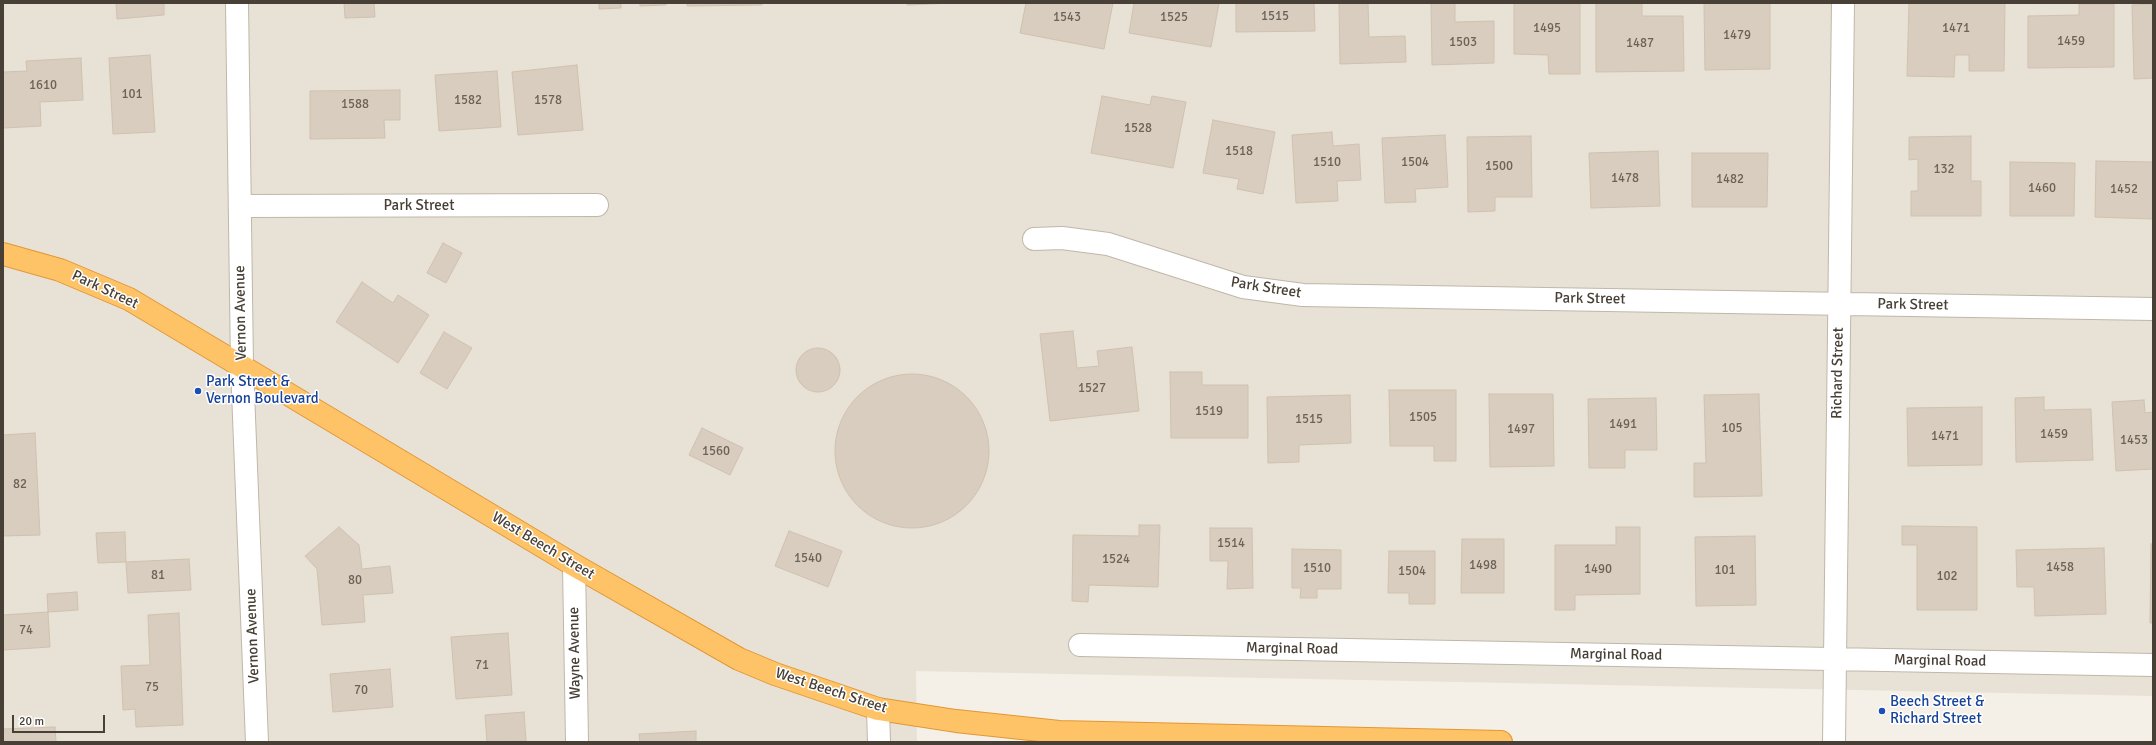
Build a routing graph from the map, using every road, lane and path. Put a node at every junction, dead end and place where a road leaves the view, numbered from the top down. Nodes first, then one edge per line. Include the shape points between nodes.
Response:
1 (237, 3) edge
2 (1843, 3) edge
3 (597, 205) dead end
4 (240, 206) junction
5 (1034, 239) dead end
6 (3, 254) edge
7 (1839, 304) junction
8 (2153, 309) edge
9 (242, 367) junction
10 (574, 565) junction
11 (1080, 645) dead end
12 (1835, 660) junction
13 (2153, 665) edge
14 (878, 709) junction
15 (257, 742) edge
16 (577, 742) edge
17 (879, 742) edge
18 (1501, 742) edge
19 (1834, 742) edge

1 - 4 street, Vernon Avenue
2 - 7 street, Richard Street
3 - 4 street, Park Street
4 - 9 street, Vernon Avenue
5 - 7 street, Park Street via 1062,238 1108,244 1243,287 1303,294
6 - 9 highway, Park Street via 60,270 129,299
7 - 8 street, Park Street
7 - 12 street, Richard Street
9 - 10 highway, West Beech Street
9 - 15 street, Vernon Avenue
10 - 14 highway, West Beech Street via 738,659
10 - 16 street, Wayne Avenue
11 - 12 street, Marginal Road
12 - 13 street, Marginal Road
12 - 19 street, Richard Street
14 - 17 street
14 - 18 highway, West Beech Street via 956,721 1059,732

